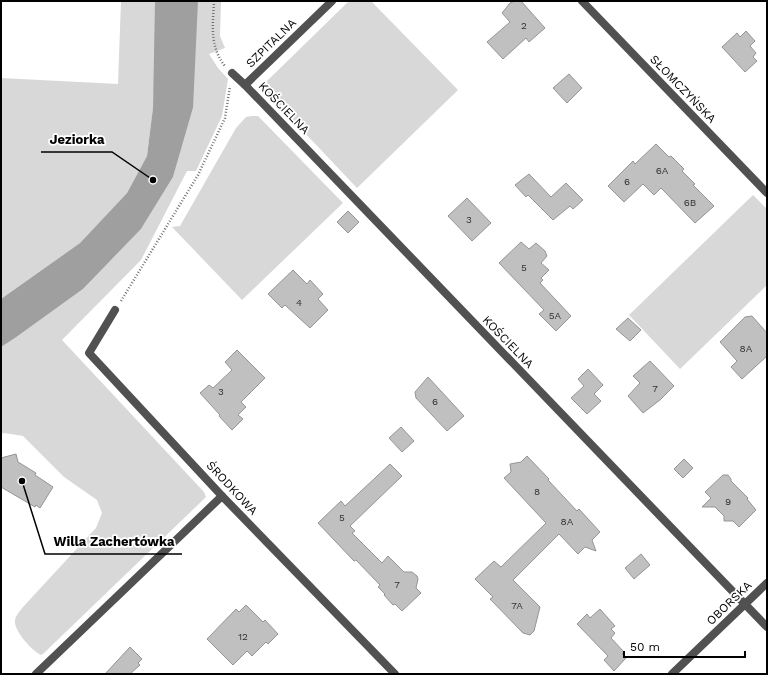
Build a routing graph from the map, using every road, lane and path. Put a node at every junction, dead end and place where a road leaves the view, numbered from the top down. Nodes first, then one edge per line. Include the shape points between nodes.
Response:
1 (214, 1) edge
2 (332, 1) edge
3 (582, 1) edge
4 (232, 73) junction
5 (245, 85) junction
6 (767, 193) edge
7 (115, 310) joint
8 (222, 496) junction
9 (767, 583) edge
10 (745, 604) junction
11 (767, 627) edge
12 (36, 674) edge
13 (395, 674) edge
14 (672, 674) edge

1 - 4 path via 213,41 219,58
2 - 5 street, SZPITALNA
3 - 6 street, SŁOMCZYŃSKA
4 - 5 street, KOŚCIELNA
4 - 7 path via 225,118 198,175
5 - 10 street, KOŚCIELNA
7 - 8 street, ŚRODKOWA via 89,353
8 - 12 street
8 - 13 street, ŚRODKOWA
9 - 10 street, OBORSKA
10 - 11 street, KOŚCIELNA
10 - 14 street, OBORSKA

